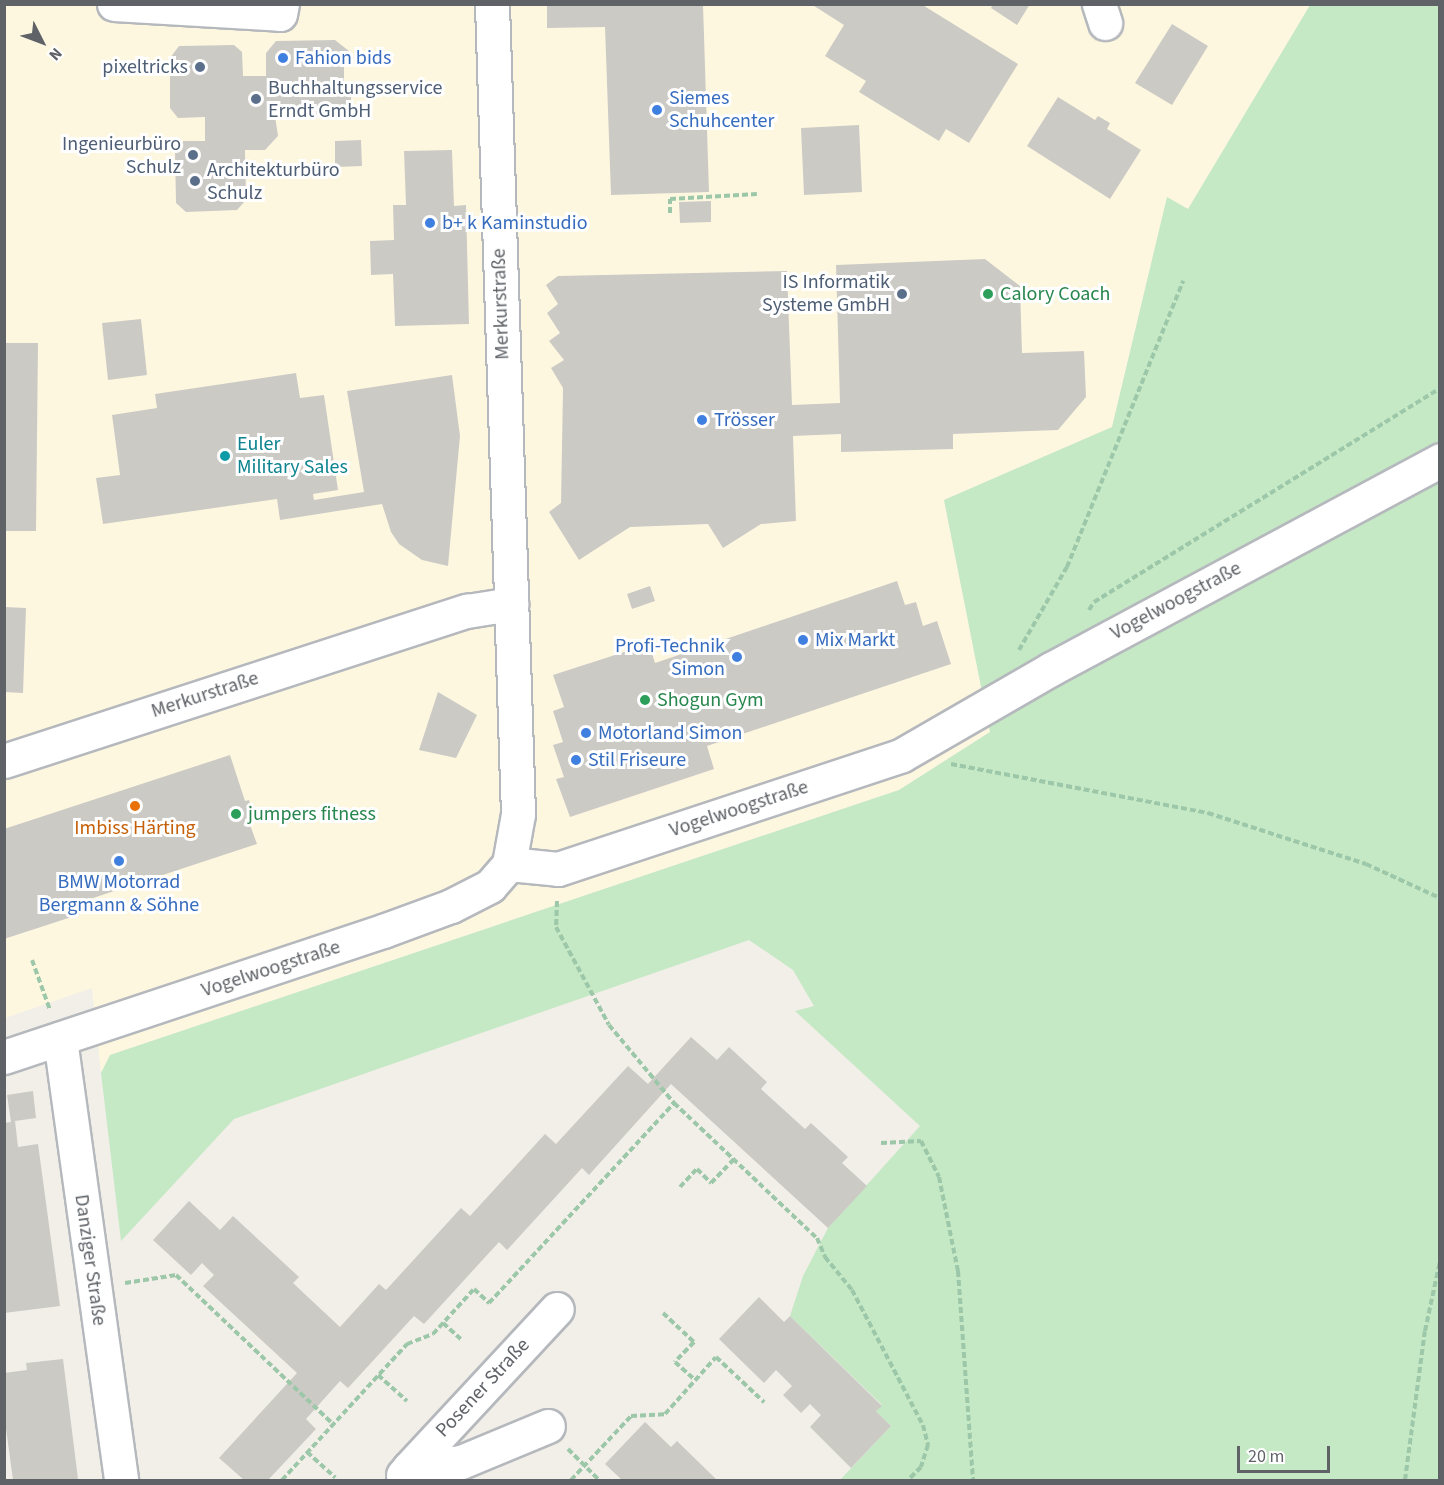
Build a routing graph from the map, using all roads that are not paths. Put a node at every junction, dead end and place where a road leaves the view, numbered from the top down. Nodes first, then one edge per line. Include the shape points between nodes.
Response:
1 (114, 4) edge
2 (282, 4) edge
3 (492, 5) edge
4 (1440, 460) edge
5 (511, 604) junction
6 (4, 761) edge
7 (509, 864) junction
8 (60, 1039) junction
9 (4, 1057) edge
10 (557, 1309) dead end
11 (548, 1426) road end
12 (403, 1474) edge
13 (120, 1480) edge

1 - 2 street via 280,14
3 - 5 street, Merkurstraße
4 - 7 street, Vogelwoogstraße via 1051,669 902,755 558,869
5 - 6 street, Merkurstraße via 467,611
5 - 7 street, Merkurstraße via 518,814
7 - 8 street, Vogelwoogstraße via 490,886 441,909
8 - 9 street, Vogelwoogstraße
8 - 13 street, Danziger Straße
10 - 12 street, Posener Straße
11 - 12 street, Posener Straße via 461,1462

